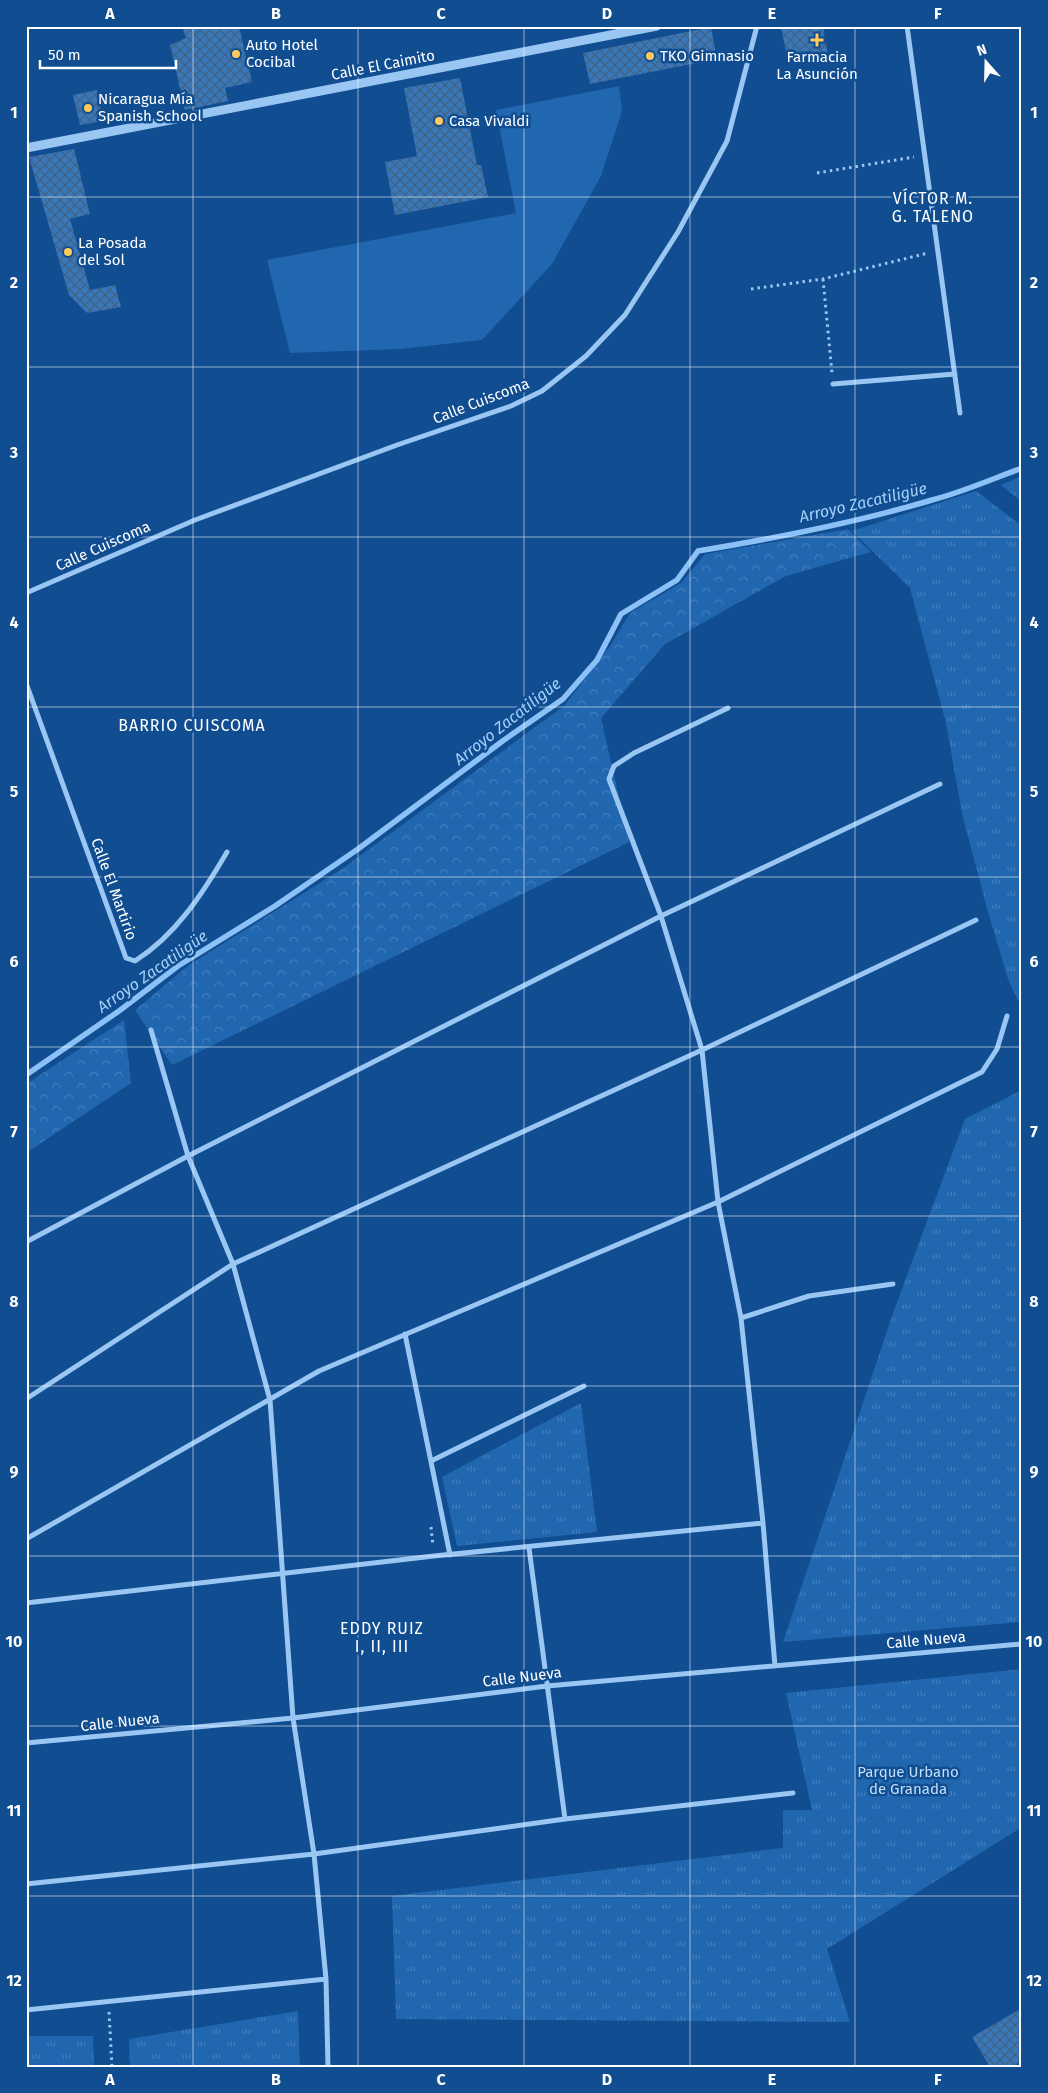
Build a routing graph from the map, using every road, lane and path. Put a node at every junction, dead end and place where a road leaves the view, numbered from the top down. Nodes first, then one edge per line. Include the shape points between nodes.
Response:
1 (657, 26) edge
2 (757, 26) edge
3 (907, 26) edge
4 (26, 148) edge
5 (925, 155) junction
6 (817, 173) dead end
7 (938, 250) junction
8 (823, 279) junction
9 (751, 290) dead end
10 (955, 374) junction
11 (833, 384) joint
12 (960, 413) dead end
13 (26, 594) edge
14 (26, 683) edge
15 (728, 708) dead end
16 (940, 784) dead end
17 (227, 852) dead end
18 (661, 916) junction
19 (976, 920) dead end
20 (1007, 1016) dead end
21 (151, 1030) dead end
22 (702, 1050) junction
23 (188, 1156) junction
24 (718, 1202) junction
25 (26, 1242) edge
26 (233, 1264) junction
27 (893, 1284) dead end
28 (741, 1318) junction
29 (405, 1334) junction
30 (584, 1386) dead end
31 (26, 1398) edge
32 (270, 1400) junction
33 (431, 1461) junction
34 (763, 1523) junction
35 (26, 1539) edge
36 (528, 1548) junction
37 (450, 1555) junction
38 (282, 1574) junction
39 (26, 1603) edge
40 (1022, 1644) edge
41 (775, 1666) junction
42 (547, 1686) junction
43 (293, 1718) junction
44 (26, 1743) edge
45 (793, 1793) dead end
46 (565, 1819) junction
47 (314, 1854) junction
48 (26, 1884) edge
49 (326, 1979) junction
50 (108, 2002) junction
51 (26, 2010) edge
52 (112, 2067) edge
53 (328, 2067) edge

1 - 4 street, Calle El Caimito
2 - 13 street, Calle Cuiscoma via 728,141 678,232 625,315 586,356 549,385 510,406 195,520
3 - 5 street
5 - 6 path
5 - 7 street
7 - 8 path
7 - 10 street
8 - 9 path
8 - 11 path
10 - 11 street
10 - 12 street
14 - 17 street, Calle El Martirio via 126,958 136,961 153,950 201,896
15 - 18 street via 634,753 614,766 609,779
16 - 18 street
18 - 22 street
18 - 23 street
19 - 22 street
20 - 24 street via 996,1049 982,1072
21 - 23 street
22 - 24 street
22 - 26 street
23 - 25 street
23 - 26 street
24 - 28 street
24 - 29 street
26 - 31 street
26 - 32 street
27 - 28 street via 809,1296
28 - 34 street
29 - 32 street via 319,1371
29 - 33 street
30 - 33 street
32 - 35 street
32 - 38 street
33 - 37 street
34 - 36 street
34 - 41 street
36 - 37 street
36 - 42 street
37 - 38 street
38 - 39 street
38 - 43 street
40 - 41 street, Calle Nueva
41 - 42 street, Calle Nueva
42 - 43 street, Calle Nueva
42 - 46 street
43 - 44 street, Calle Nueva
43 - 47 street
45 - 46 street
46 - 47 street
47 - 48 street
47 - 49 street
49 - 50 street
49 - 53 street
50 - 51 street
50 - 52 path

